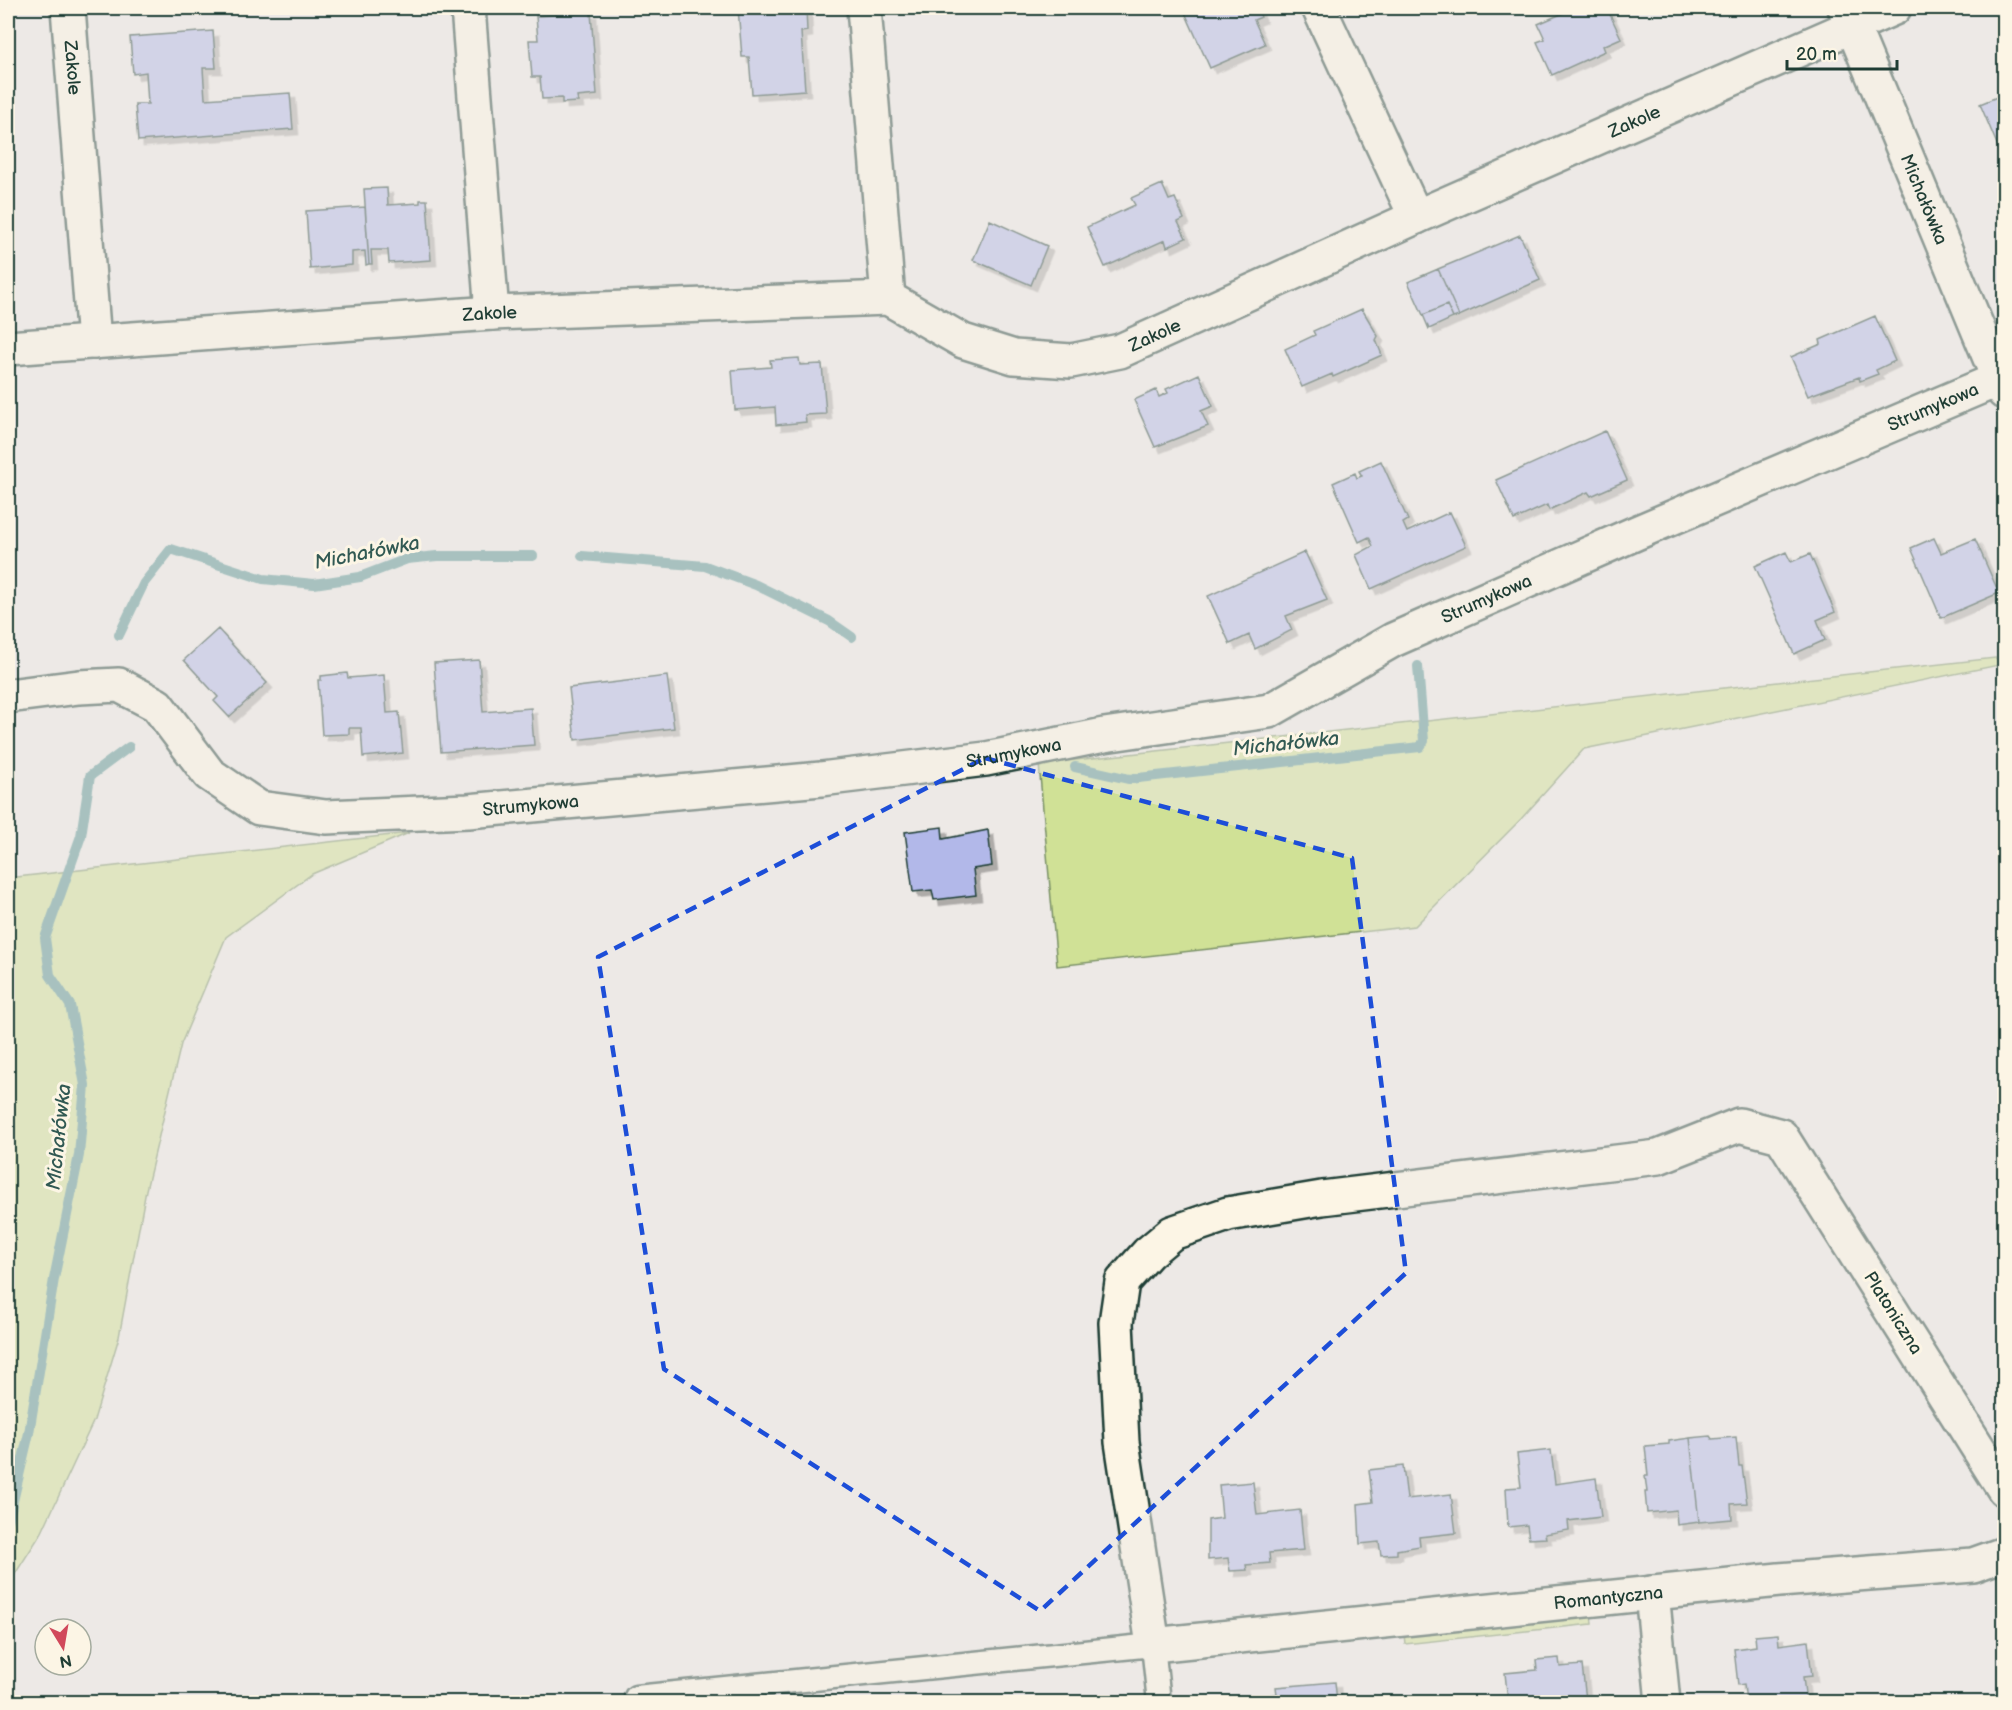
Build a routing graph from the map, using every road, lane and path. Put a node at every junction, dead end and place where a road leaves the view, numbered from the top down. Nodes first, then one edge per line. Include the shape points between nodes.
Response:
1 (68, 8) edge
2 (468, 8) edge
3 (864, 8) edge
4 (1319, 8) edge
5 (1894, 8) edge
6 (1849, 17) edge
7 (1416, 217) junction
8 (888, 298) junction
9 (492, 313) junction
10 (94, 342) junction
11 (8, 348) edge
12 (2002, 386) edge
13 (8, 696) edge
14 (2004, 1490) edge
15 (2004, 1554) edge
16 (1652, 1593) junction
17 (1153, 1645) junction
18 (637, 1700) edge
19 (1159, 1702) edge
20 (1663, 1702) edge

1 - 10 street, Zakole
2 - 9 street
3 - 8 street
4 - 7 street
5 - 6 street, Zakole
6 - 7 street, Zakole
6 - 12 street, Michałówka
7 - 8 street, Zakole via 1120,351 1071,361 1014,357 963,340
8 - 9 street, Zakole
9 - 10 street, Zakole
10 - 11 street, Zakole
12 - 13 street, Strumykowa via 1636,533 1393,640 1269,711 1104,735 986,759 821,779 468,811 326,817 259,808 209,774 157,705 119,685
14 - 17 street, Platoniczna via 1781,1136 1739,1125 1658,1157 1322,1198 1228,1214 1172,1233 1148,1252 1122,1282 1116,1323 1122,1442
15 - 16 street, Romantyczna via 1973,1565
16 - 17 street, Romantyczna
16 - 20 street
17 - 18 lane
17 - 19 lane

